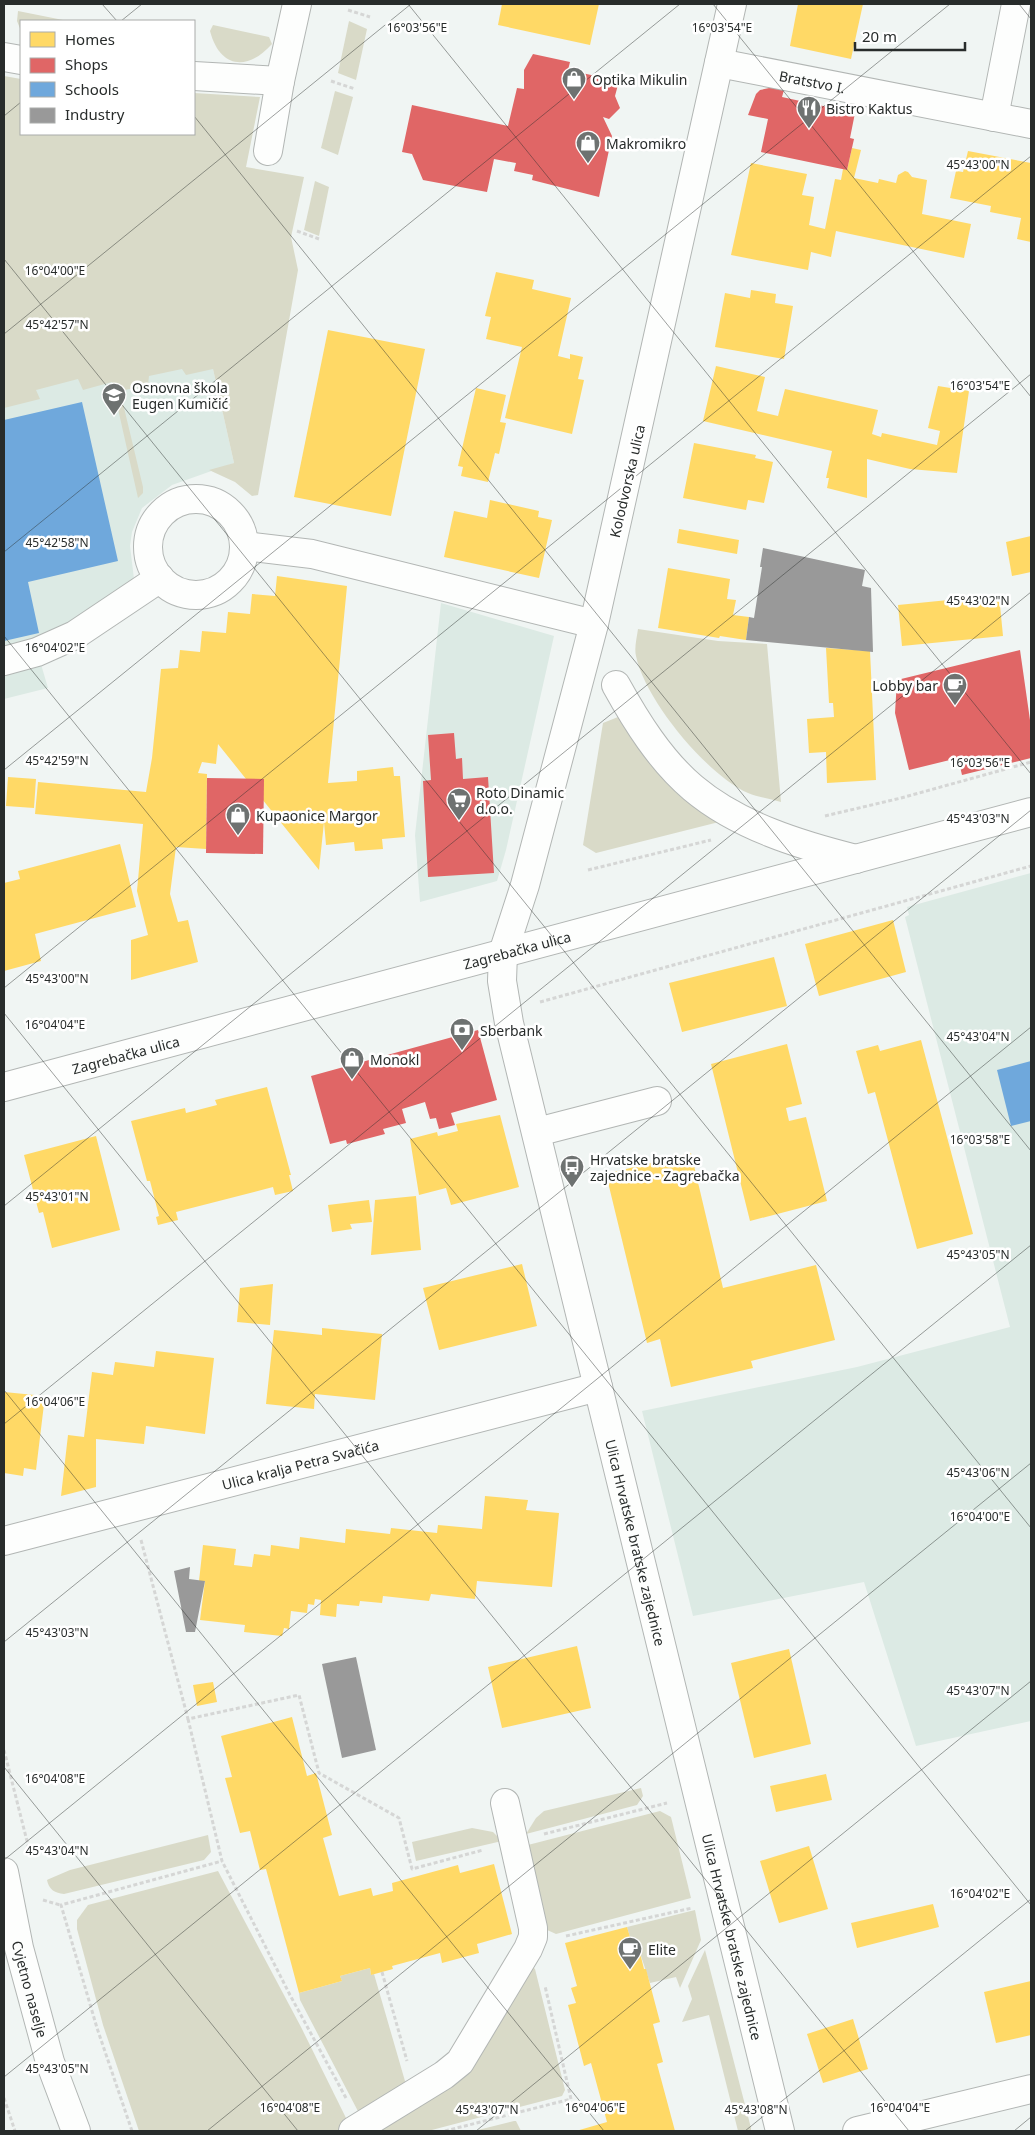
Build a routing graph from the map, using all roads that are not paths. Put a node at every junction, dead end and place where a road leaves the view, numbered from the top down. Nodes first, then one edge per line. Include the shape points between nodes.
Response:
1 (297, 4) edge
2 (732, 4) edge
3 (1016, 4) edge
4 (4, 57) edge
5 (20, 60) edge
6 (719, 63) junction
7 (195, 76) edge
8 (280, 81) junction
9 (994, 116) junction
10 (1031, 124) edge
11 (268, 151) dead end
12 (244, 546) junction
13 (160, 578) junction
14 (594, 624) junction
15 (4, 661) edge
16 (616, 685) dead end
17 (1031, 812) edge
18 (856, 859) junction
19 (503, 953) junction
20 (4, 1087) edge
21 (657, 1101) dead end
22 (537, 1132) junction
23 (598, 1387) junction
24 (4, 1541) edge
25 (504, 1803) dead end
26 (4, 1872) edge
27 (1031, 2089) edge
28 (357, 2129) edge
29 (76, 2131) edge
30 (780, 2131) edge
31 (857, 2131) edge

1 - 8 street
2 - 6 street, Kolodvorska ulica
3 - 9 street
4 - 5 street
6 - 9 street, Bratstvo I.
6 - 14 street, Kolodvorska ulica
7 - 8 street
8 - 11 street
9 - 10 street, Bratstvo I.
12 - 13 street via 244,558 237,573 227,585 213,592 198,595 182,593
12 - 13 street via 240,526 231,512 201,498 185,500 170,506 150,531 150,562
12 - 14 street via 312,554
13 - 15 street via 75,635 37,652
14 - 19 street, Kolodvorska ulica via 528,876
16 - 18 street via 634,717 664,758 693,788 730,812 794,843
17 - 18 street, Zagrebačka ulica
18 - 19 street, Zagrebačka ulica
19 - 20 street, Zagrebačka ulica
19 - 22 street, Ulica Hrvatske bratske zajednice via 506,1009
21 - 22 street
22 - 23 street, Ulica Hrvatske bratske zajednice
23 - 24 street, Ulica kralja Petra Svačića
23 - 30 street, Ulica Hrvatske bratske zajednice
25 - 28 street via 533,1937 460,2062
26 - 29 street, Cvjetno naselje via 19,1948 50,2062
27 - 31 street

